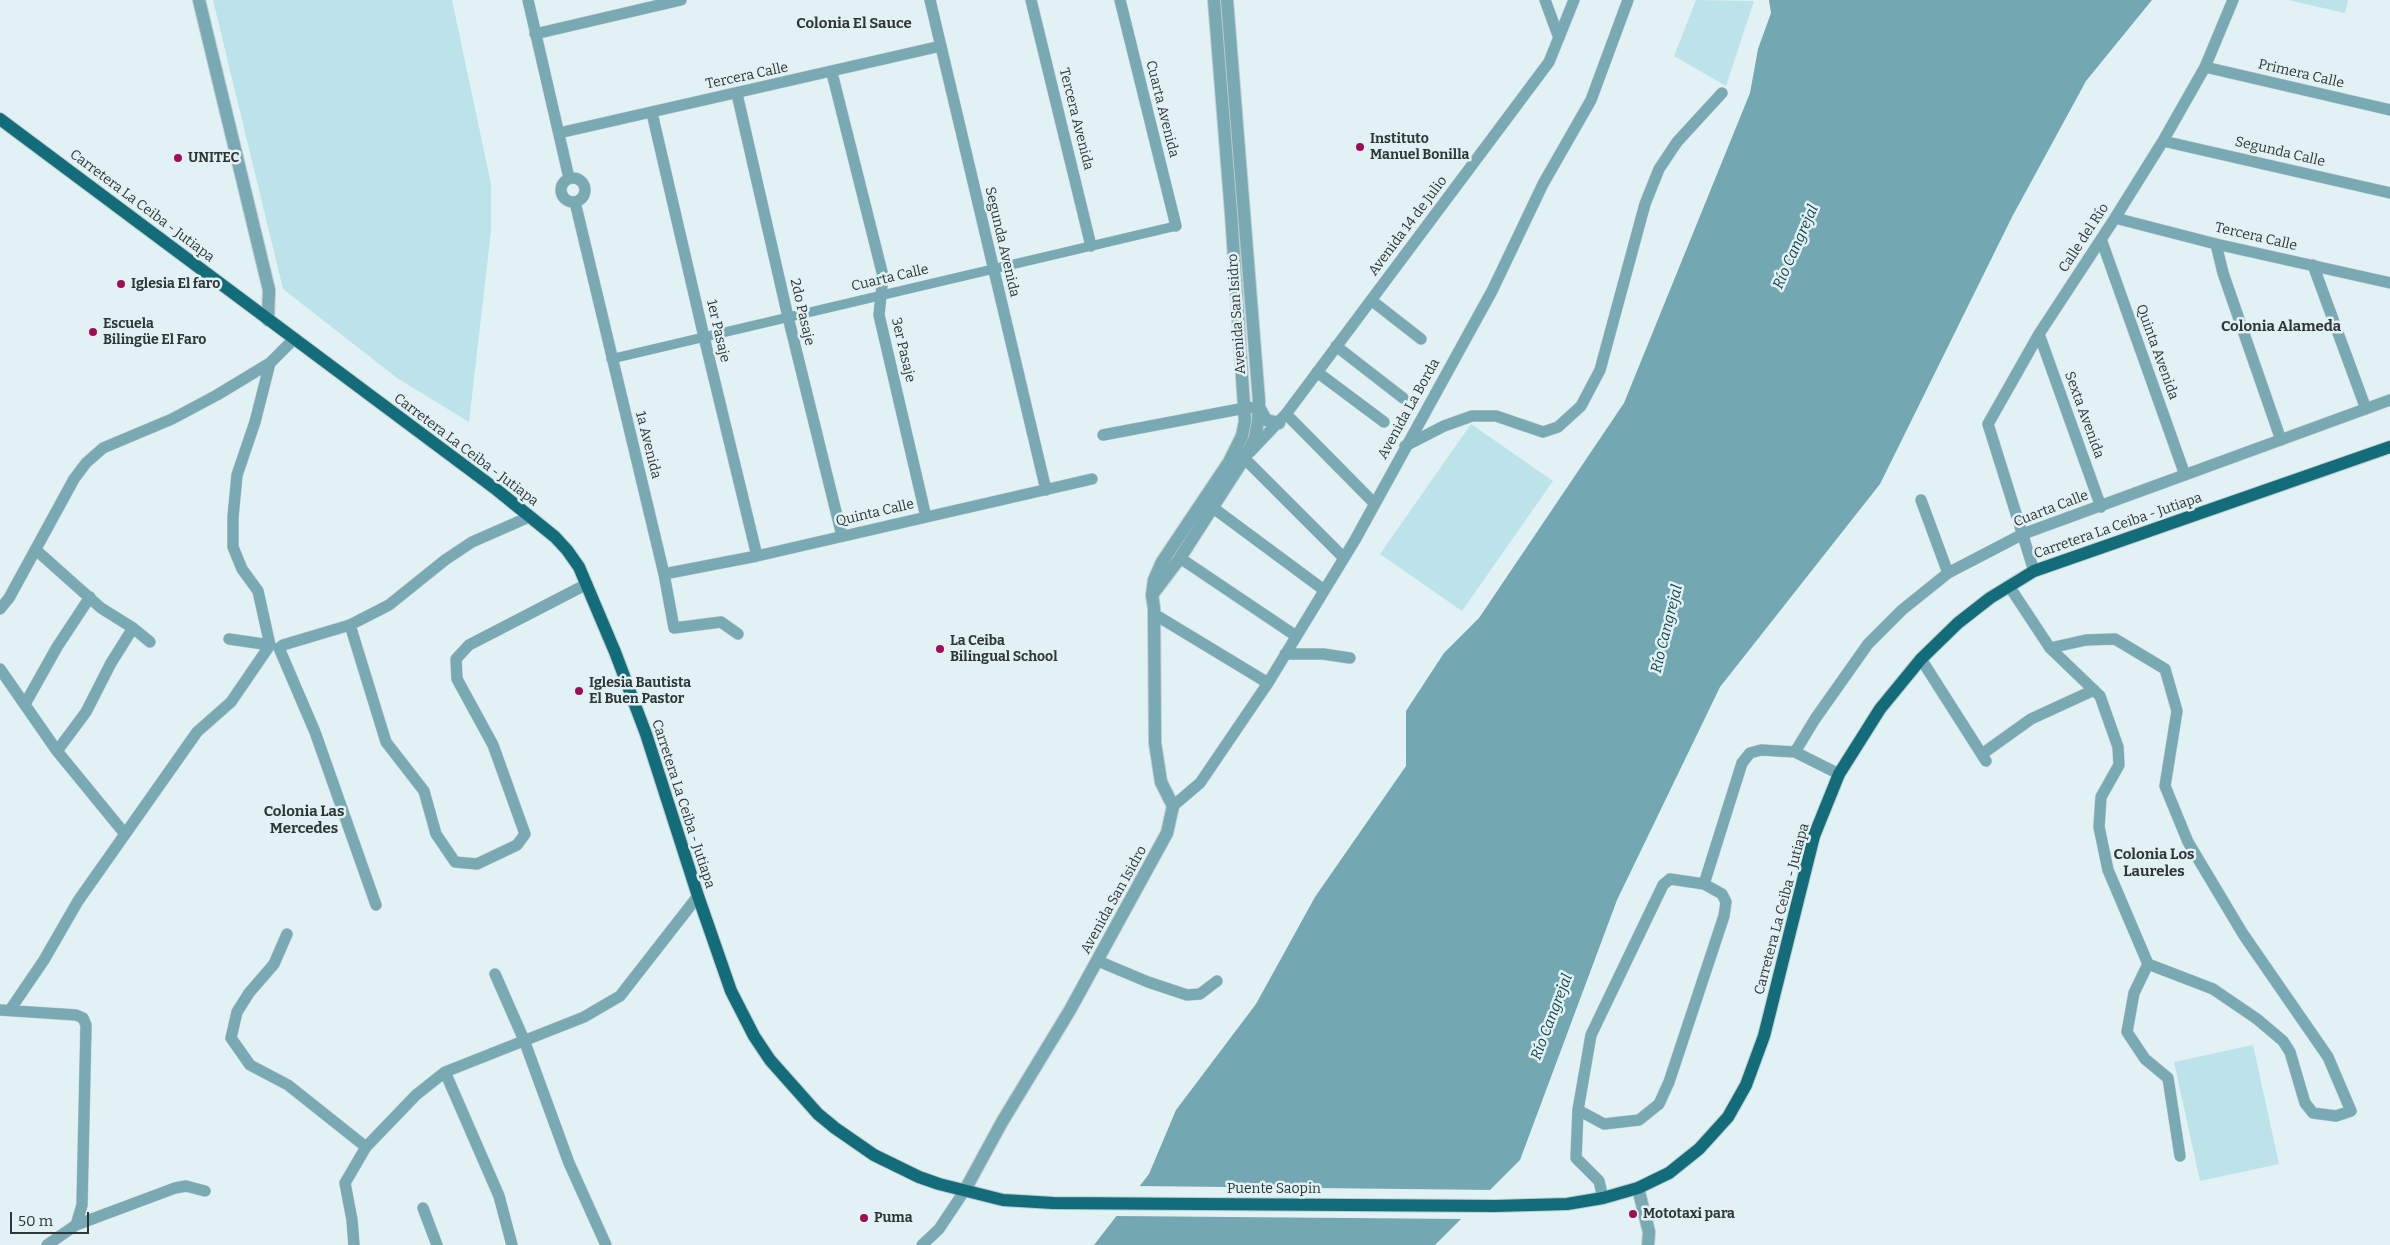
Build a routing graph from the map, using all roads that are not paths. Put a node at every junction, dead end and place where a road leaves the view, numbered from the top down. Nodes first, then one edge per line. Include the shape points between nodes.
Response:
1 (198, 0) edge
2 (528, 0) edge
3 (681, 0) edge
4 (930, 0) edge
5 (1031, 0) edge
6 (1120, 0) edge
7 (1214, 0) edge
8 (1227, 0) edge
9 (1545, 0) edge
10 (1574, 0) edge
11 (1628, 0) edge
12 (2233, 0) edge
13 (535, 34) junction
14 (1559, 38) junction
15 (941, 46) junction
16 (2205, 68) junction
17 (832, 73) junction
18 (1722, 93) dead end
19 (737, 94) junction
20 (2390, 110) edge
21 (652, 113) junction
22 (0, 119) edge
23 (559, 133) junction
24 (2163, 141) junction
25 (570, 178) junction
26 (2390, 193) edge
27 (575, 202) junction
28 (2115, 218) junction
29 (1176, 226) joint
30 (2101, 239) junction
31 (2216, 244) junction
32 (1091, 246) junction
33 (2313, 265) junction
34 (992, 269) junction
35 (2390, 283) edge
36 (881, 296) junction
37 (1371, 300) junction
38 (788, 317) junction
39 (268, 320) junction
40 (2039, 334) junction
41 (704, 337) junction
42 (294, 339) junction
43 (1421, 339) dead end
44 (1336, 346) junction
45 (611, 358) junction
46 (270, 363) junction
47 (1317, 372) junction
48 (1403, 398) dead end
49 (2390, 400) edge
50 (1258, 407) junction
51 (1245, 408) junction
52 (2366, 408) junction
53 (1282, 418) junction
54 (1384, 422) dead end
55 (1103, 435) dead end
56 (2281, 440) junction
57 (1405, 446) junction
58 (2390, 447) edge
59 (1240, 454) junction
60 (2185, 475) junction
61 (1092, 479) dead end
62 (1046, 490) junction
63 (1921, 500) dead end
64 (1374, 504) junction
65 (1212, 507) junction
66 (2101, 507) junction
67 (529, 517) junction
68 (926, 517) junction
69 (1190, 532) junction
70 (2024, 534) junction
71 (842, 536) junction
72 (36, 550) junction
73 (757, 556) junction
74 (1180, 558) junction
75 (1344, 558) junction
76 (2034, 571) junction
77 (1948, 573) junction
78 (664, 574) junction
79 (586, 584) junction
80 (2009, 586) junction
81 (1324, 590) junction
82 (1152, 595) junction
83 (90, 597) junction
84 (0, 609) edge
85 (1154, 614) junction
86 (350, 625) junction
87 (133, 628) junction
88 (738, 634) dead end
89 (1296, 636) junction
90 (229, 639) dead end
91 (150, 642) dead end
92 (270, 645) junction
93 (2050, 648) junction
94 (1285, 654) junction
95 (1350, 658) dead end
96 (1921, 659) junction
97 (0, 669) edge
98 (1268, 683) junction
99 (2094, 690) junction
100 (25, 704) junction
101 (57, 750) junction
102 (1795, 752) junction
103 (1840, 774) junction
104 (1173, 806) junction
105 (125, 834) junction
106 (1704, 884) junction
107 (698, 896) junction
108 (376, 905) dead end
109 (287, 934) dead end
110 (1098, 961) junction
111 (2148, 964) junction
112 (495, 974) dead end
113 (1217, 981) dead end
114 (5, 1010) edge
115 (524, 1040) junction
116 (445, 1072) junction
117 (1578, 1110) junction
118 (366, 1146) junction
119 (2180, 1156) dead end
120 (1638, 1188) junction
121 (965, 1190) junction
122 (205, 1191) dead end
123 (1603, 1198) junction
124 (1053, 1203) joint
125 (1495, 1206) joint
126 (423, 1208) dead end
127 (76, 1224) junction
128 (47, 1245) edge
129 (354, 1245) edge
130 (437, 1245) edge
131 (512, 1245) edge
132 (606, 1245) edge
133 (922, 1245) edge
134 (1648, 1245) edge

1 - 39 street via 269,290
2 - 13 street, 1a Avenida
3 - 13 street
4 - 15 street, Segunda Avenida
5 - 32 street, Tercera Avenida
6 - 29 street, Cuarta Avenida
7 - 51 street, Avenida San Isidro
8 - 50 street, Avenida San Isidro
9 - 14 street
10 - 14 street, Avenida 14 de Julio
11 - 57 street, Avenida La Borda via 1591,100 1543,184 1492,290
12 - 16 street, Calle del Río
13 - 23 street, 1a Avenida
14 - 37 street, Avenida 14 de Julio via 1549,62
15 - 17 street, Tercera Calle
15 - 34 street, Segunda Avenida
16 - 20 street, Primera Calle
16 - 24 street, Calle del Río
17 - 19 street, Tercera Calle
17 - 36 street, 3er Pasaje via 883,276
18 - 57 street via 1677,142 1659,169 1645,204 1600,370 1581,406 1558,427 1543,432 1496,416 1472,416
19 - 21 street, Tercera Calle
19 - 38 street, 2do Pasaje
21 - 23 street, Tercera Calle
21 - 41 street, 1er Pasaje
22 - 39 main road, Carretera La Ceiba - Jutiapa
23 - 25 street, 1a Avenida
24 - 26 street, Segunda Calle
24 - 28 street, Calle del Río
25 - 27 street, 1a Avenida via 561,186 562,195 567,201
25 - 27 street, 1a Avenida via 577,178 585,187 584,195
27 - 45 street, 1a Avenida
28 - 30 street, Calle del Río
28 - 31 street, Tercera Calle
29 - 32 street, Cuarta Calle
30 - 40 street, Calle del Río
30 - 60 street, Quinta Avenida
31 - 33 street, Tercera Calle
31 - 56 street
32 - 34 street, Cuarta Calle
33 - 35 street, Tercera Calle
33 - 52 street
34 - 36 street, Cuarta Calle
34 - 62 street, Segunda Avenida
36 - 38 street, Cuarta Calle
36 - 68 street, 3er Pasaje via 880,315
37 - 43 street
37 - 44 street, Avenida 14 de Julio
38 - 41 street, Cuarta Calle
38 - 71 street, 2do Pasaje
39 - 42 main road, Carretera La Ceiba - Jutiapa
40 - 66 street, Sexta Avenida
40 - 70 street, Calle del Río via 1988,424
41 - 45 street, Cuarta Calle
41 - 73 street, 1er Pasaje
42 - 46 street
42 - 67 main road, Carretera La Ceiba - Jutiapa
44 - 47 street, Avenida 14 de Julio
44 - 48 street
45 - 78 street, 1a Avenida
46 - 72 street via 172,419 104,448 86,463 74,479
46 - 92 street via 237,475 232,517 233,547 242,569 258,591
47 - 53 street, Avenida 14 de Julio
47 - 54 street
49 - 52 street, Cuarta Calle
50 - 51 street
50 - 53 street via 1266,420
50 - 59 street, Avenida San Isidro via 1255,438
51 - 55 street
51 - 59 street, Avenida San Isidro
52 - 56 street, Cuarta Calle
53 - 59 street, Avenida 14 de Julio
53 - 64 street
56 - 60 street, Cuarta Calle
57 - 64 street, Avenida La Borda
58 - 76 main road, Carretera La Ceiba - Jutiapa
59 - 65 street, Avenida San Isidro
59 - 69 street, Avenida San Isidro
59 - 75 street
60 - 66 street, Cuarta Calle
61 - 62 street, Quinta Calle
62 - 68 street, Quinta Calle
63 - 77 street
64 - 75 street, Avenida La Borda
65 - 69 street, Avenida San Isidro
65 - 81 street
66 - 70 street, Cuarta Calle
67 - 79 main road, Carretera La Ceiba - Jutiapa via 567,550
67 - 86 street via 472,542 389,605
68 - 71 street, Quinta Calle
69 - 74 street, Avenida San Isidro
69 - 82 street, Avenida San Isidro via 1162,562
70 - 76 street
70 - 77 street, Cuarta Calle
71 - 73 street, Quinta Calle
72 - 83 street
72 - 84 street
73 - 78 street, Quinta Calle
74 - 82 street, Avenida San Isidro
74 - 89 street
75 - 81 street, Avenida La Borda
76 - 80 main road, Carretera La Ceiba - Jutiapa
77 - 102 street, Cuarta Calle via 1902,610 1868,644
78 - 88 street, 1a Avenida via 674,628 721,622
79 - 86 street via 469,646 456,659 457,679 493,745 525,834 517,845 477,864 456,862 436,834 424,791 386,742
79 - 107 main road, Carretera La Ceiba - Jutiapa via 616,652 646,734
80 - 93 street
80 - 96 main road, Carretera La Ceiba - Jutiapa via 1958,623
81 - 89 street, Avenida La Borda
82 - 85 street, Avenida San Isidro
83 - 87 street
83 - 100 street
85 - 98 street
85 - 104 street, Avenida San Isidro via 1157,758 1160,782
86 - 108 street via 283,645 279,651 315,732
87 - 91 street
87 - 101 street via 86,712
89 - 94 street, Avenida La Borda
90 - 92 street
92 - 105 street via 231,702 197,732
93 - 99 street
93 - 111 street via 2086,640 2115,639 2165,669 2177,711 2165,786 2188,842 2243,934 2328,1057 2351,1111 2336,1116 2313,1113 2305,1102 2290,1052 2283,1041 2258,1019 2213,989
94 - 95 street
94 - 98 street, Avenida La Borda
96 - 99 street via 1984,758 2031,719
96 - 103 main road, Carretera La Ceiba - Jutiapa via 1880,709
97 - 100 street
98 - 104 street, Avenida La Borda via 1200,783
99 - 111 street via 2100,696 2118,747 2119,765 2101,796 2099,827 2108,870
100 - 101 street
101 - 105 street
102 - 103 street
102 - 106 street via 1761,750 1750,753 1742,763
103 - 120 main road, Carretera La Ceiba - Jutiapa via 1814,836 1764,1036 1746,1085 1728,1117 1699,1149 1670,1174
104 - 110 street, Avenida San Isidro via 1168,833
105 - 114 street via 78,900 44,960
106 - 117 street via 1670,878 1663,885 1591,1035
106 - 117 street via 1722,894 1726,902 1724,916 1659,1104 1639,1120 1604,1124
107 - 115 street via 620,996 584,1017
107 - 121 main road, Carretera La Ceiba - Jutiapa via 731,992 770,1060 799,1094 835,1128 874,1155 919,1177
109 - 118 street via 274,964 237,1012 231,1038 250,1065 288,1085
110 - 113 street via 1187,995 1200,994
110 - 121 street, Avenida San Isidro
111 - 119 street via 2134,993 2127,1032 2144,1059 2168,1078
112 - 115 street
114 - 127 street via 76,1015 83,1018 86,1025 82,1205
115 - 116 street
115 - 132 street via 569,1163
116 - 118 street via 416,1095
116 - 131 street via 499,1196
117 - 123 street via 1576,1158 1598,1181
118 - 129 street via 345,1184
120 - 123 main road, Carretera La Ceiba - Jutiapa
120 - 134 street via 1649,1232
121 - 124 main road, Carretera La Ceiba - Jutiapa via 1003,1200
121 - 133 street via 939,1229
122 - 127 street via 186,1186 176,1188
123 - 125 main road, Carretera La Ceiba - Jutiapa via 1567,1204
124 - 125 main road, Puente Saopin
126 - 130 street
127 - 128 street

